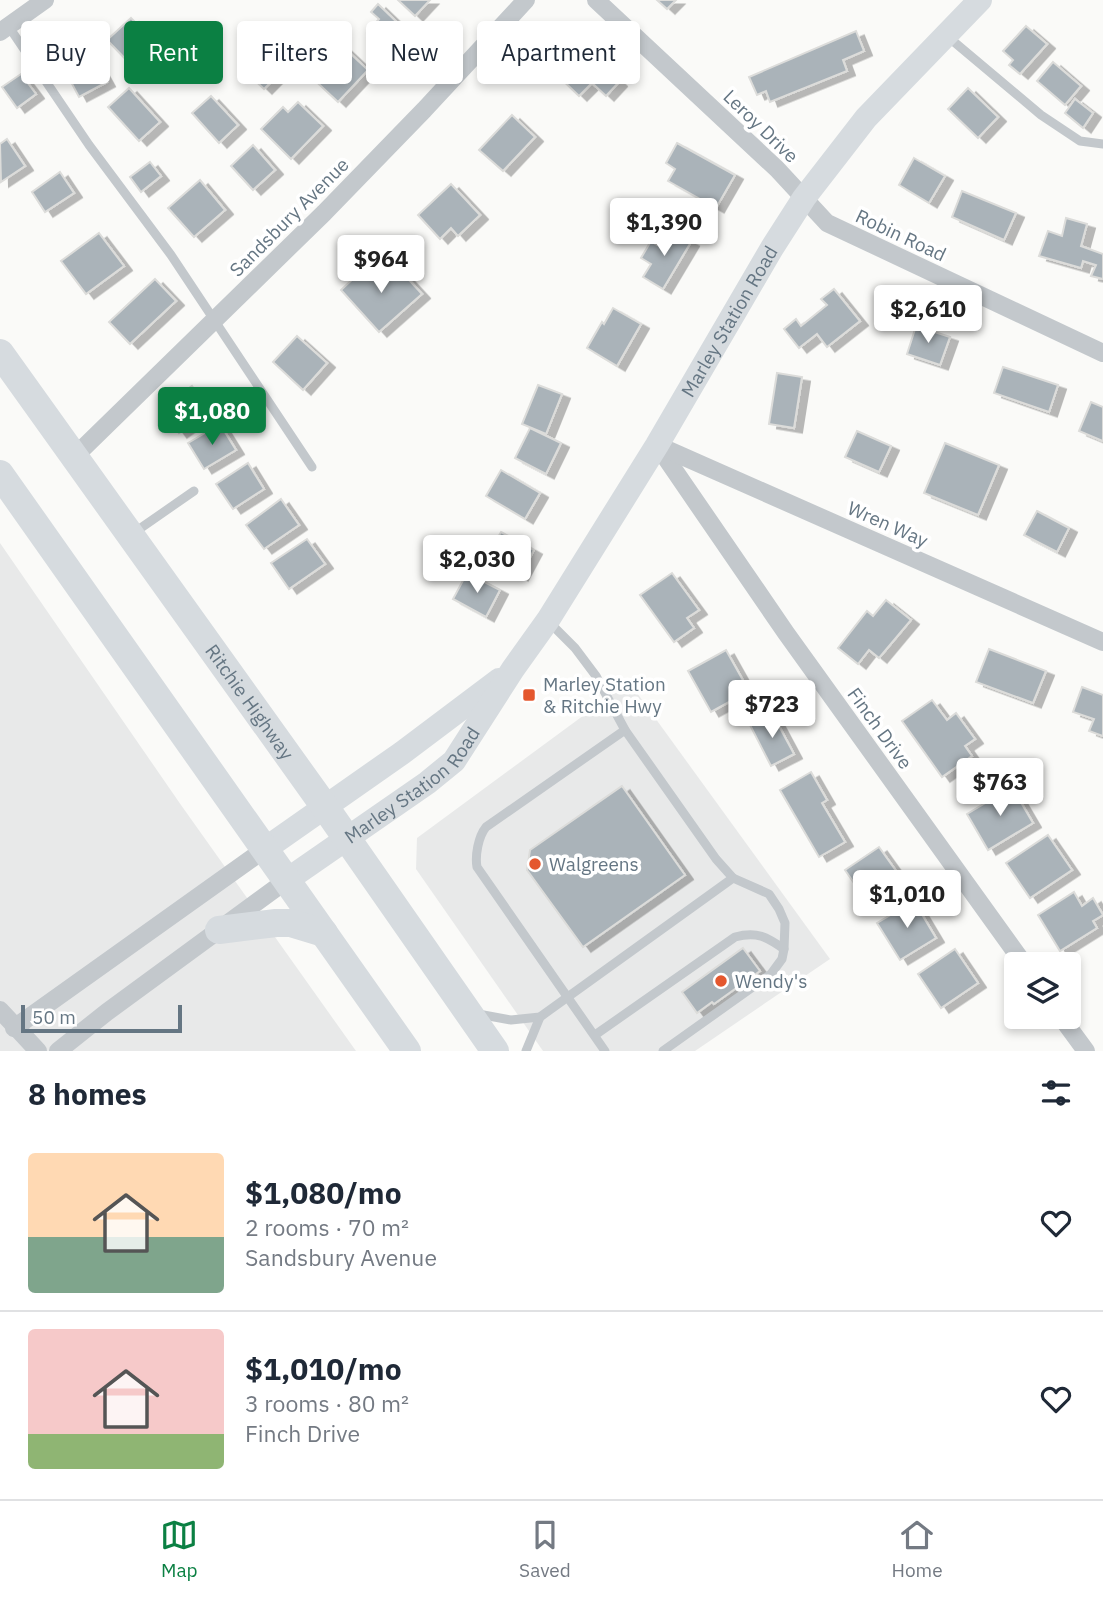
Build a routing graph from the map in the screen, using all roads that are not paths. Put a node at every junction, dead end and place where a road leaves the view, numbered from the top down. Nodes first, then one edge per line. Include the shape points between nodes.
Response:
1 (45, 0) edge
2 (526, 0) edge
3 (596, 0) edge
4 (981, 0) edge
5 (4, 29) edge
6 (945, 35) junction
7 (1103, 144) edge
8 (804, 198) junction
9 (214, 320) junction
10 (0, 353) edge
11 (1103, 353) edge
12 (657, 445) junction
13 (75, 457) junction
14 (312, 467) dead end
15 (0, 474) edge
16 (194, 491) dead end
17 (130, 535) junction
18 (548, 620) junction
19 (1103, 642) edge
20 (513, 669) junction
21 (625, 730) junction
22 (325, 807) junction
23 (346, 839) junction
24 (265, 849) junction
25 (733, 878) junction
26 (287, 880) junction
27 (219, 930) junction
28 (324, 933) junction
29 (785, 949) junction
30 (1015, 952) edge
31 (569, 996) junction
32 (0, 1010) edge
33 (467, 1010) junction
34 (540, 1017) junction
35 (14, 1028) junction
36 (1070, 1029) edge
37 (595, 1035) junction
38 (38, 1051) edge
39 (58, 1051) edge
40 (407, 1051) edge
41 (495, 1051) edge
42 (526, 1051) edge
43 (606, 1051) edge
44 (663, 1051) edge
45 (1086, 1051) edge

1 - 5 street
2 - 9 street, Sandsbury Avenue via 415,120
3 - 8 street, Leroy Drive
4 - 6 main road, Marley Station Road
5 - 9 lane
6 - 7 lane via 1041,116 1080,141
6 - 8 main road, Marley Station Road via 866,118
8 - 11 street, Robin Road via 827,223
8 - 12 main road, Marley Station Road
9 - 13 street, Sandsbury Avenue
9 - 14 lane
10 - 13 main road, Ritchie Highway
12 - 18 main road, Marley Station Road
12 - 19 street, Wren Way
12 - 30 street, Finch Drive via 786,634
13 - 17 main road, Ritchie Highway
15 - 24 main road
16 - 17 lane
17 - 22 main road, Ritchie Highway
18 - 20 main road, Marley Station Road
18 - 21 lane via 596,676
20 - 22 main road, Marley Station Road
20 - 23 main road, Marley Station Road via 454,761
21 - 25 lane
21 - 31 lane via 486,827 478,851 477,867
22 - 23 main road, Ritchie Highway
22 - 24 main road, Marley Station Road
23 - 26 main road, Marley Station Road
23 - 33 main road, Ritchie Highway
24 - 26 main road
24 - 35 street
25 - 29 lane via 769,894 785,923
25 - 31 lane
26 - 27 street
26 - 28 main road
27 - 28 main road via 291,923
27 - 39 street
28 - 40 main road
29 - 37 lane via 763,935 736,937
29 - 44 lane via 771,974
31 - 34 lane
31 - 37 lane
32 - 35 street
33 - 34 lane via 499,1020
33 - 41 main road, Ritchie Highway
34 - 42 lane
35 - 38 street
36 - 45 street
37 - 43 lane

